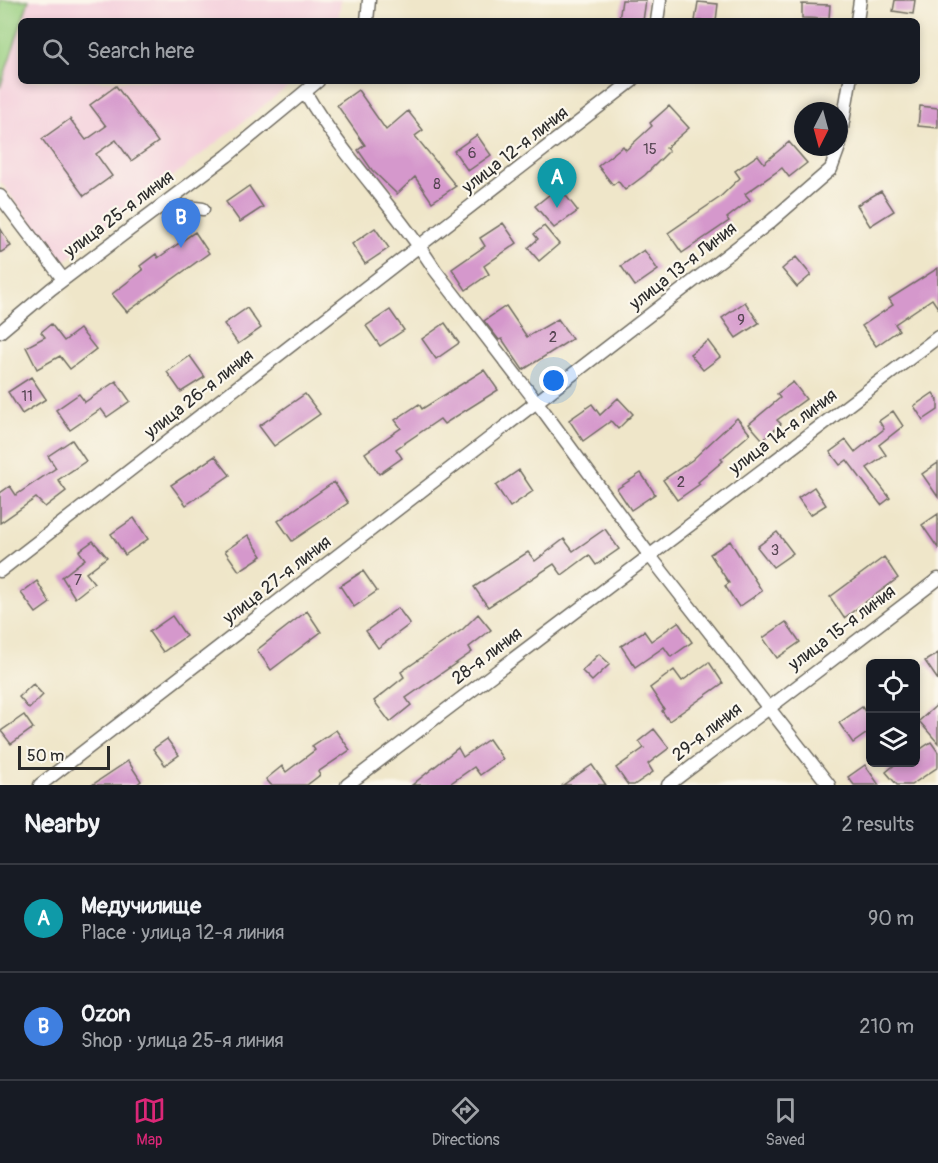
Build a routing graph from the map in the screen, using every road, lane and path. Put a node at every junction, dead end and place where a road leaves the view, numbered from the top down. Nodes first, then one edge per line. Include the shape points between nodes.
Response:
1 (369, 0) edge
2 (660, 0) edge
3 (860, 0) edge
4 (367, 18) edge
5 (657, 18) edge
6 (857, 18) edge
7 (314, 84) edge
8 (628, 84) edge
9 (849, 84) edge
10 (305, 92) junction
11 (846, 102) edge
12 (836, 156) edge
13 (0, 196) edge
14 (164, 204) junction
15 (203, 209) dead end
16 (420, 247) junction
17 (63, 279) junction
18 (0, 332) edge
19 (938, 337) edge
20 (536, 404) junction
21 (650, 556) junction
22 (0, 571) edge
23 (938, 579) edge
24 (768, 706) junction
25 (40, 785) edge
26 (346, 785) edge
27 (668, 785) edge
28 (829, 785) edge

1 - 4 street
2 - 5 street
3 - 6 street
7 - 10 street, улица 25-я линия
8 - 16 street, улица 12-я линия
9 - 11 street, улица 13-я Линия
10 - 14 street, улица 25-я линия
10 - 16 street via 346,154
12 - 20 street, улица 13-я Линия via 831,169 798,199
13 - 17 street
14 - 15 street
14 - 17 street, улица 25-я линия
16 - 20 street
16 - 22 street, улица 26-я линия
17 - 18 street, улица 25-я линия
19 - 21 street, улица 14-я линия
20 - 21 street
20 - 25 street, улица 27-я линия
21 - 24 street
21 - 26 street, 28-я линия
23 - 24 street, улица 15-я линия
24 - 27 street, 29-я линия
24 - 28 street

